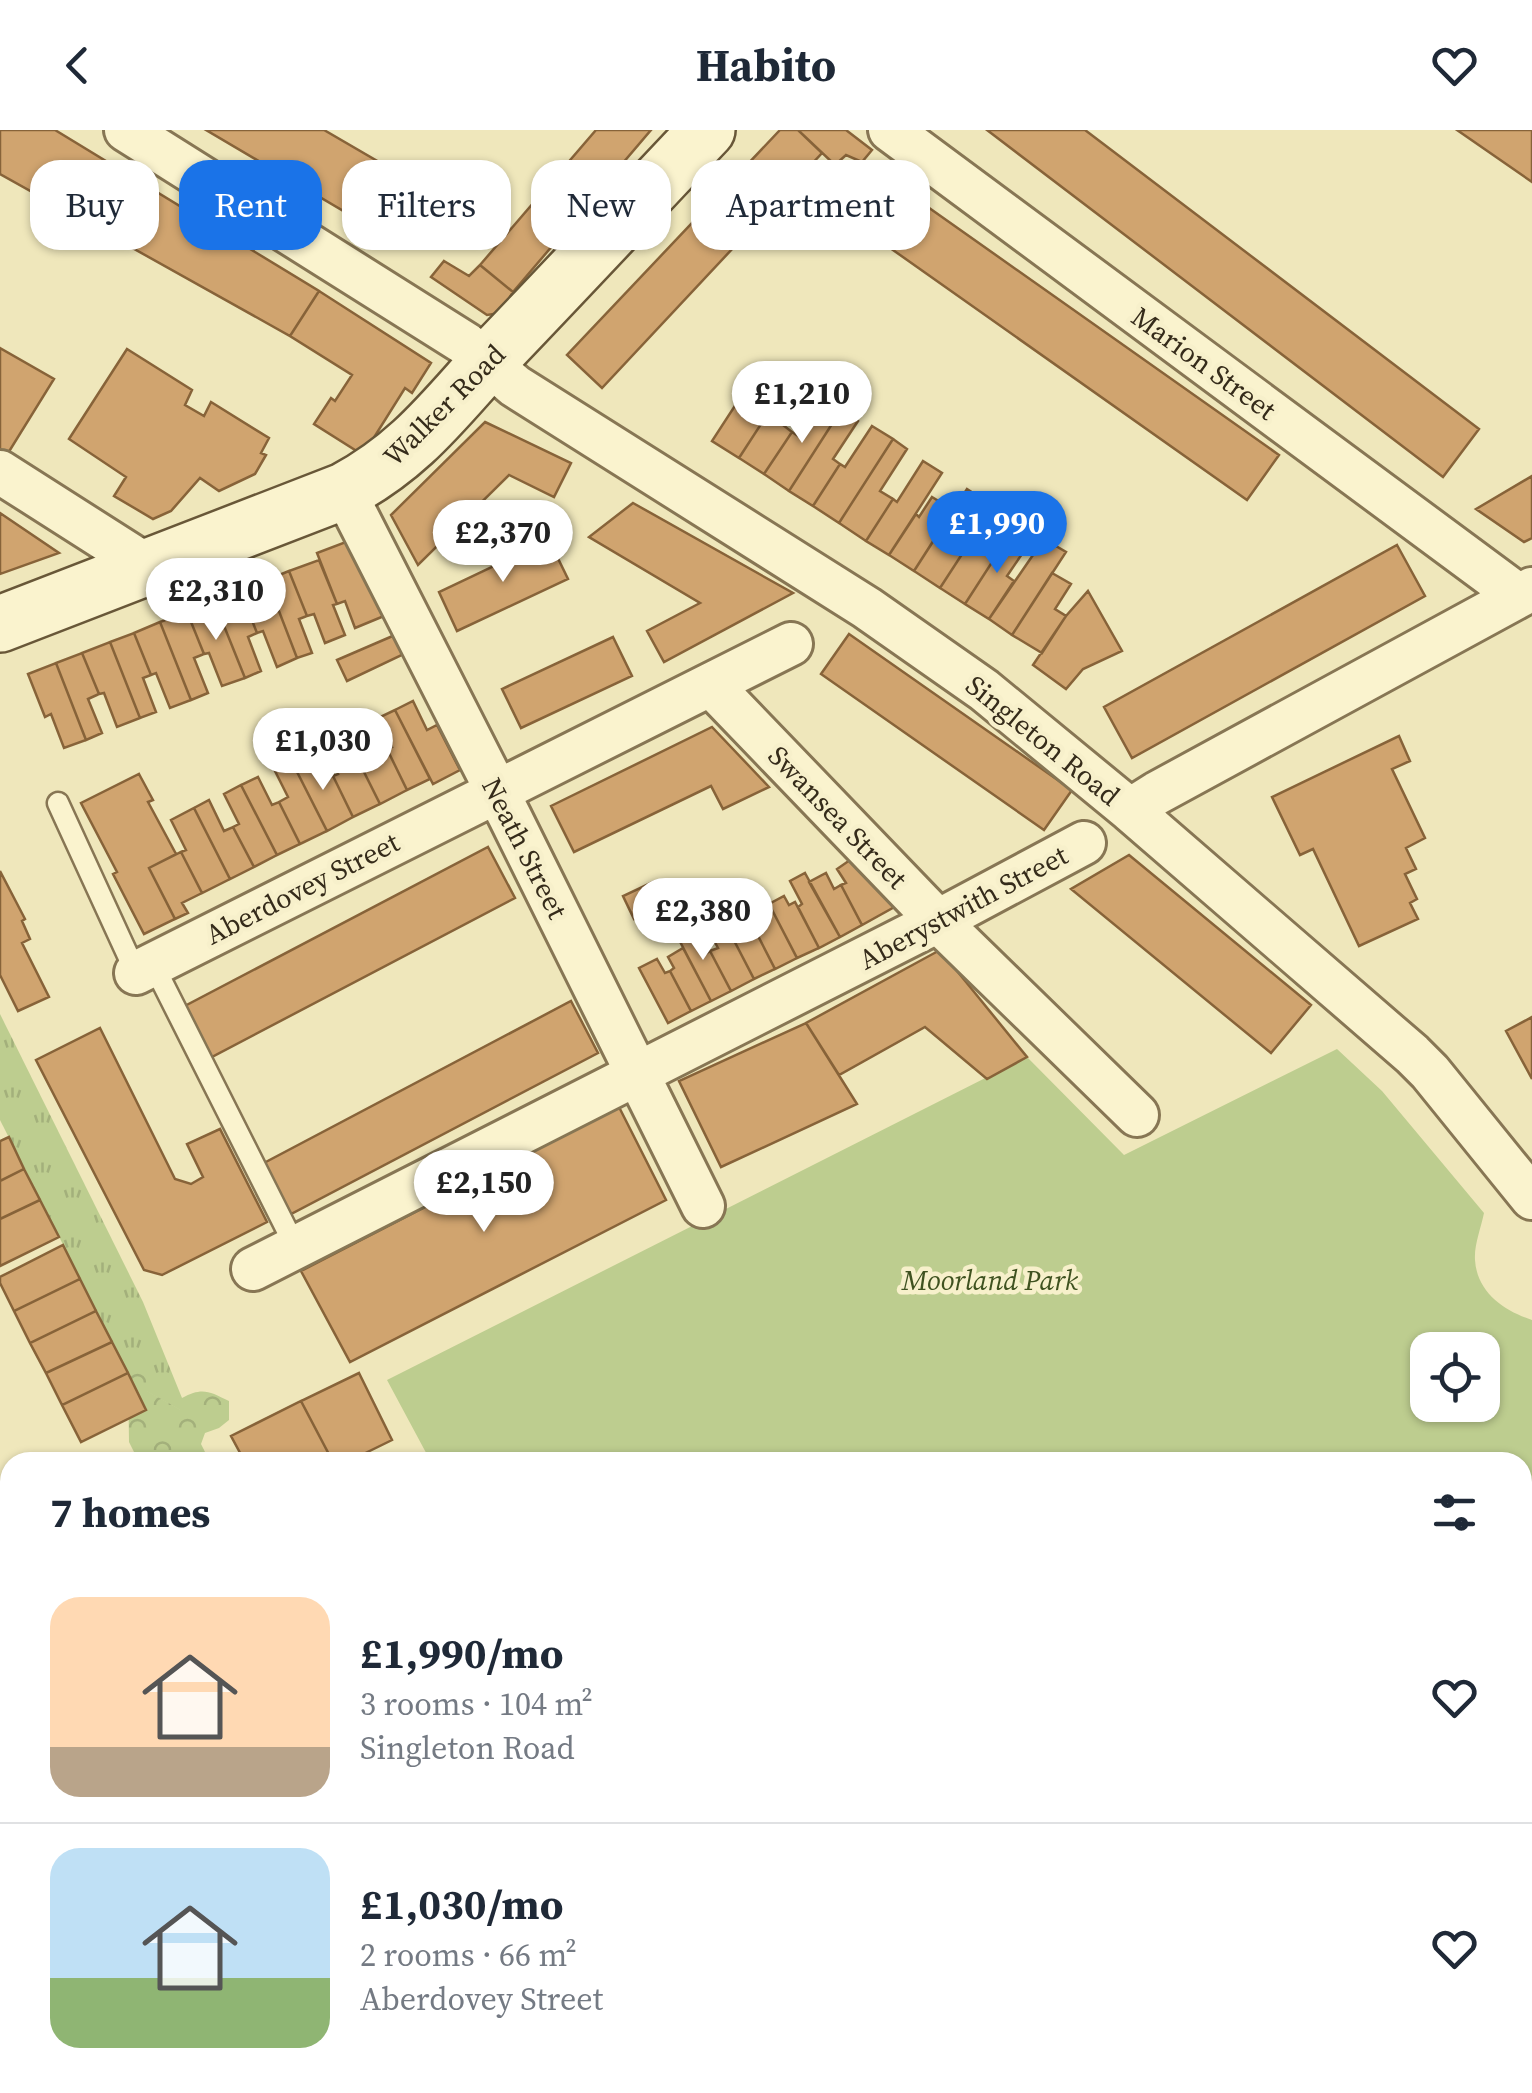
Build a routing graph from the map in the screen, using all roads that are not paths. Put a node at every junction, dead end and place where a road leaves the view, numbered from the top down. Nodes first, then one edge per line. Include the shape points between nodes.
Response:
1 (126, 130) edge
2 (707, 130) edge
3 (890, 130) edge
4 (487, 362) junction
5 (0, 472) edge
6 (344, 491) junction
7 (149, 567) junction
8 (1525, 592) edge
9 (0, 624) edge
10 (791, 644) dead end
11 (712, 685) junction
12 (496, 790) junction
13 (58, 803) dead end
14 (1130, 810) junction
15 (1084, 843) dead end
16 (938, 922) junction
17 (144, 968) junction
18 (638, 1074) junction
19 (1137, 1115) dead end
20 (1532, 1198) edge
21 (703, 1206) dead end
22 (296, 1248) junction
23 (254, 1269) dead end

1 - 4 street, Singleton Road
2 - 4 street, Walker Road
3 - 8 street, Marion Street
4 - 6 street, Walker Road via 413,444
4 - 14 street, Singleton Road via 867,608 984,690
5 - 7 street
6 - 7 street, Walker Road
6 - 12 street, Neath Street
7 - 9 street, Walker Road
8 - 14 street
10 - 11 street, Aberdovey Street
11 - 12 street, Aberdovey Street
11 - 16 street, Swansea Street
12 - 17 street, Aberdovey Street
12 - 18 street, Neath Street
13 - 17 lane
14 - 20 street, Singleton Road via 1412,1054
15 - 16 street, Aberystwith Street
16 - 18 street, Aberystwith Street
16 - 19 street, Swansea Street
17 - 22 lane
18 - 21 street, Neath Street
18 - 22 street, Aberystwith Street
22 - 23 street, Aberystwith Street

